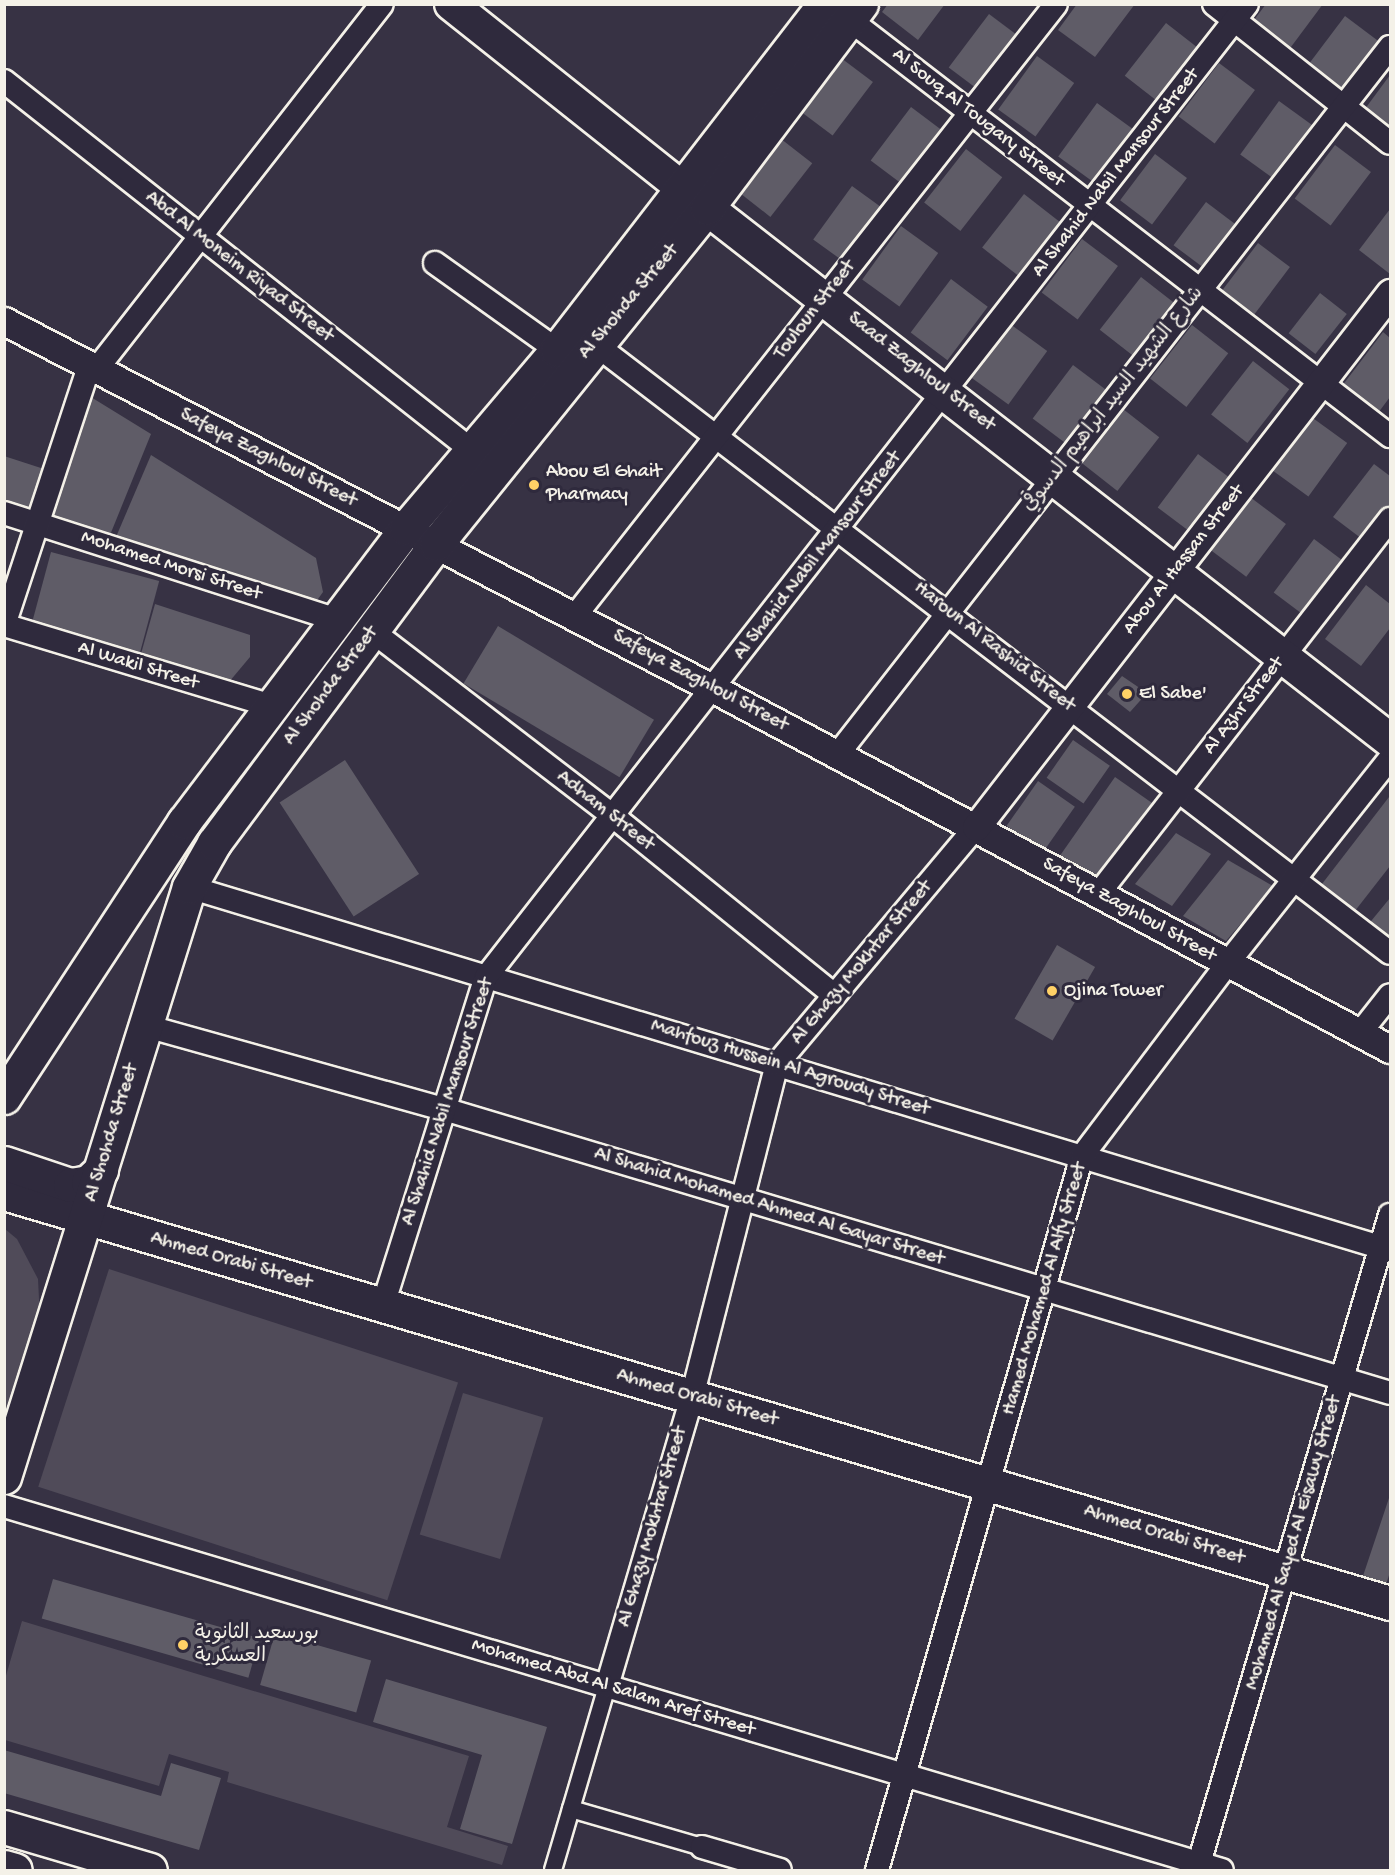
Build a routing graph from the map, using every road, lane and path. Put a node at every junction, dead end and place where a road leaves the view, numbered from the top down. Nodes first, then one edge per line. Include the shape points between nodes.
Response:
1 (382, 4) edge
2 (451, 4) edge
3 (1056, 4) edge
4 (1214, 4) edge
5 (845, 10) edge
6 (1241, 13) edge
7 (1390, 47) edge
8 (4, 81) edge
9 (1344, 106) junction
10 (971, 112) junction
11 (1390, 143) edge
12 (695, 198) junction
13 (1091, 205) junction
14 (200, 237) junction
15 (435, 262) dead end
16 (1201, 290) junction
17 (1390, 294) edge
18 (826, 297) junction
19 (4, 321) edge
20 (595, 344) junction
21 (557, 350) junction
22 (92, 368) junction
23 (1321, 383) junction
24 (946, 392) junction
25 (717, 435) junction
26 (1390, 436) edge
27 (474, 453) junction
28 (1054, 477) junction
29 (4, 513) edge
30 (1390, 519) edge
31 (38, 524) junction
32 (406, 528) junction
33 (839, 528) junction
34 (436, 544) junction
35 (1175, 571) junction
36 (948, 613) junction
37 (575, 616) junction
38 (338, 620) junction
39 (4, 625) edge
40 (372, 631) junction
41 (1283, 656) junction
42 (714, 688) junction
43 (272, 706) junction
44 (1070, 706) junction
45 (1390, 740) edge
46 (838, 754) junction
47 (1390, 758) edge
48 (1179, 790) junction
49 (613, 816) junction
50 (976, 827) junction
51 (1295, 879) junction
52 (189, 887) junction
53 (1099, 893) junction
54 (1390, 953) edge
55 (1227, 964) junction
56 (486, 977) junction
57 (834, 995) junction
58 (1390, 995) edge
59 (146, 1026) junction
60 (1360, 1033) junction
61 (1390, 1049) edge
62 (777, 1064) junction
63 (4, 1097) edge
64 (444, 1109) junction
65 (1082, 1156) junction
66 (4, 1163) edge
67 (101, 1170) junction
68 (4, 1193) edge
69 (742, 1199) junction
70 (1390, 1215) edge
71 (86, 1218) junction
72 (1386, 1248) edge
73 (1043, 1291) junction
74 (383, 1305) junction
75 (1342, 1378) junction
76 (1390, 1392) edge
77 (692, 1397) junction
78 (4, 1477) edge
79 (988, 1483) junction
80 (4, 1506) edge
81 (1285, 1571) junction
82 (1390, 1603) edge
83 (607, 1686) junction
84 (904, 1775) junction
85 (571, 1809) junction
86 (4, 1827) edge
87 (702, 1847) joint
88 (4, 1867) edge
89 (1198, 1867) edge
90 (15, 1870) edge
91 (150, 1870) edge
92 (553, 1870) edge
93 (780, 1870) edge
94 (877, 1870) edge
95 (1222, 1870) edge

1 - 14 street
2 - 12 main road, Saad Zaghloul Street
3 - 10 street, Touloun Street
4 - 6 street
5 - 10 street, Al Souq Al Tougary Street
5 - 12 main road, Al Shohda Street
6 - 9 street
6 - 13 street, Al Shahid Nabil Mansour Street
7 - 9 street, شارع الشهيد السيد ابراهيم الدسوقي
8 - 14 street, Abd Al Moneim Riyad Street
9 - 11 street
9 - 16 street, شارع الشهيد السيد ابراهيم الدسوقي
10 - 13 street, Al Souq Al Tougary Street
10 - 18 street, Touloun Street
12 - 18 main road, Saad Zaghloul Street
12 - 20 main road, Al Shohda Street
12 - 21 main road, Al Shohda Street
13 - 16 street, Al Souq Al Tougary Street
13 - 24 street, Al Shahid Nabil Mansour Street
14 - 22 street
14 - 27 street, Abd Al Moneim Riyad Street
15 - 21 street
16 - 23 street, Al Souq Al Tougary Street
16 - 28 street, شارع الشهيد السيد ابراهيم الدسوقي
17 - 23 street, Abou Al Hassan Street
18 - 24 main road, Saad Zaghloul Street
18 - 25 street, Touloun Street
19 - 22 street, Safeya Zaghloul Street
20 - 25 street, Haroun Al Rashid Street
20 - 34 main road, Al Shohda Street
21 - 27 main road, Al Shohda Street
22 - 31 street
22 - 32 street, Safeya Zaghloul Street
23 - 26 street, Al Souq Al Tougary Street
23 - 35 street, Abou Al Hassan Street
24 - 28 main road, Saad Zaghloul Street
24 - 33 street, Al Shahid Nabil Mansour Street
25 - 33 street, Haroun Al Rashid Street
25 - 37 street, Touloun Street
27 - 32 main road, Al Shohda Street
28 - 35 main road, Saad Zaghloul Street
28 - 36 street, شارع الشهيد السيد ابراهيم الدسوقي
29 - 31 street, Mohamed Morsi Street
30 - 41 street, Al Azhr Street
31 - 38 street, Mohamed Morsi Street
31 - 39 street
32 - 34 street, Safeya Zaghloul Street
32 - 38 main road, Al Shohda Street
33 - 36 street, Haroun Al Rashid Street
33 - 42 street, Al Shahid Nabil Mansour Street
34 - 37 street, Safeya Zaghloul Street
34 - 40 main road, Al Shohda Street
35 - 41 main road, Saad Zaghloul Street
35 - 44 street, Abou Al Hassan Street
36 - 44 street, Haroun Al Rashid Street
36 - 46 street, شارع الشهيد السيد ابراهيم الدسوقي
37 - 42 street, Safeya Zaghloul Street
38 - 43 main road, Al Shohda Street
39 - 43 street, Al Wakil Street
40 - 49 street, Adham Street
40 - 52 main road, Al Shohda Street via 214,843
41 - 45 main road, Saad Zaghloul Street
41 - 48 street, Al Azhr Street
42 - 46 street, Safeya Zaghloul Street
42 - 49 street, Al Shahid Nabil Mansour Street
43 - 63 main road, Al Shohda Street via 184,822
44 - 48 street, Haroun Al Rashid Street
44 - 50 street, Abou Al Hassan Street
46 - 50 street, Safeya Zaghloul Street
47 - 51 street, Hamed Mohamed Al Alfy Street
48 - 51 street, Haroun Al Rashid Street
48 - 53 street, Al Azhr Street
49 - 56 street, Al Shahid Nabil Mansour Street
49 - 57 street, Adham Street
50 - 53 street, Safeya Zaghloul Street
50 - 57 street, Al Ghazy Mokhtar Street
51 - 54 street, Haroun Al Rashid Street
51 - 55 street, Hamed Mohamed Al Alfy Street
52 - 56 street, Mahfouz Hussein Al Agroudy Street
52 - 59 main road, Al Shohda Street
53 - 55 street, Safeya Zaghloul Street
55 - 60 street, Safeya Zaghloul Street
55 - 65 street, Hamed Mohamed Al Alfy Street
56 - 62 street, Mahfouz Hussein Al Agroudy Street
56 - 64 street, Al Shahid Nabil Mansour Street
57 - 62 street, Al Ghazy Mokhtar Street
58 - 60 street
59 - 64 street, Al Shahid Mohamed Ahmed Al Gayar Street
59 - 67 main road, Al Shohda Street
60 - 61 street, Safeya Zaghloul Street
62 - 65 street, Mahfouz Hussein Al Agroudy Street
62 - 69 street, Al Ghazy Mokhtar Street
64 - 69 street, Al Shahid Mohamed Ahmed Al Gayar Street
64 - 74 street, Al Shahid Nabil Mansour Street
65 - 72 street, Mahfouz Hussein Al Agroudy Street
65 - 73 street, Hamed Mohamed Al Alfy Street
66 - 67 main road via 70,1185 88,1182
67 - 71 main road, Al Shohda Street
68 - 71 main road, Ahmed Orabi Street
69 - 73 street, Al Shahid Mohamed Ahmed Al Gayar Street
69 - 77 street, Al Ghazy Mokhtar Street
70 - 72 street, Mohamed Al Sayed Al Eisawy Street
71 - 74 main road, Ahmed Orabi Street
71 - 78 main road, Al Shohda Street
72 - 75 street, Mohamed Al Sayed Al Eisawy Street
73 - 75 street, Al Shahid Mohamed Ahmed Al Gayar Street
73 - 79 street, Hamed Mohamed Al Alfy Street
74 - 77 main road, Ahmed Orabi Street
75 - 76 street, Al Shahid Mohamed Ahmed Al Gayar Street
75 - 81 street, Mohamed Al Sayed Al Eisawy Street
77 - 79 main road, Ahmed Orabi Street
77 - 83 street, Al Ghazy Mokhtar Street
79 - 81 main road, Ahmed Orabi Street
79 - 84 street, Hamed Mohamed Al Alfy Street
80 - 83 street, Mohamed Abd Al Salam Aref Street
81 - 82 main road, Ahmed Orabi Street
81 - 89 street, Mohamed Al Sayed Al Eisawy Street
83 - 84 street, Mohamed Abd Al Salam Aref Street
83 - 85 street, Al Ghazy Mokhtar Street
84 - 89 street, Mohamed Abd Al Salam Aref Street
84 - 94 street, Hamed Mohamed Al Alfy Street
85 - 87 street
85 - 92 street, Al Ghazy Mokhtar Street
86 - 91 main road
87 - 93 street
88 - 90 main road
89 - 95 street, Mohamed Abd Al Salam Aref Street

